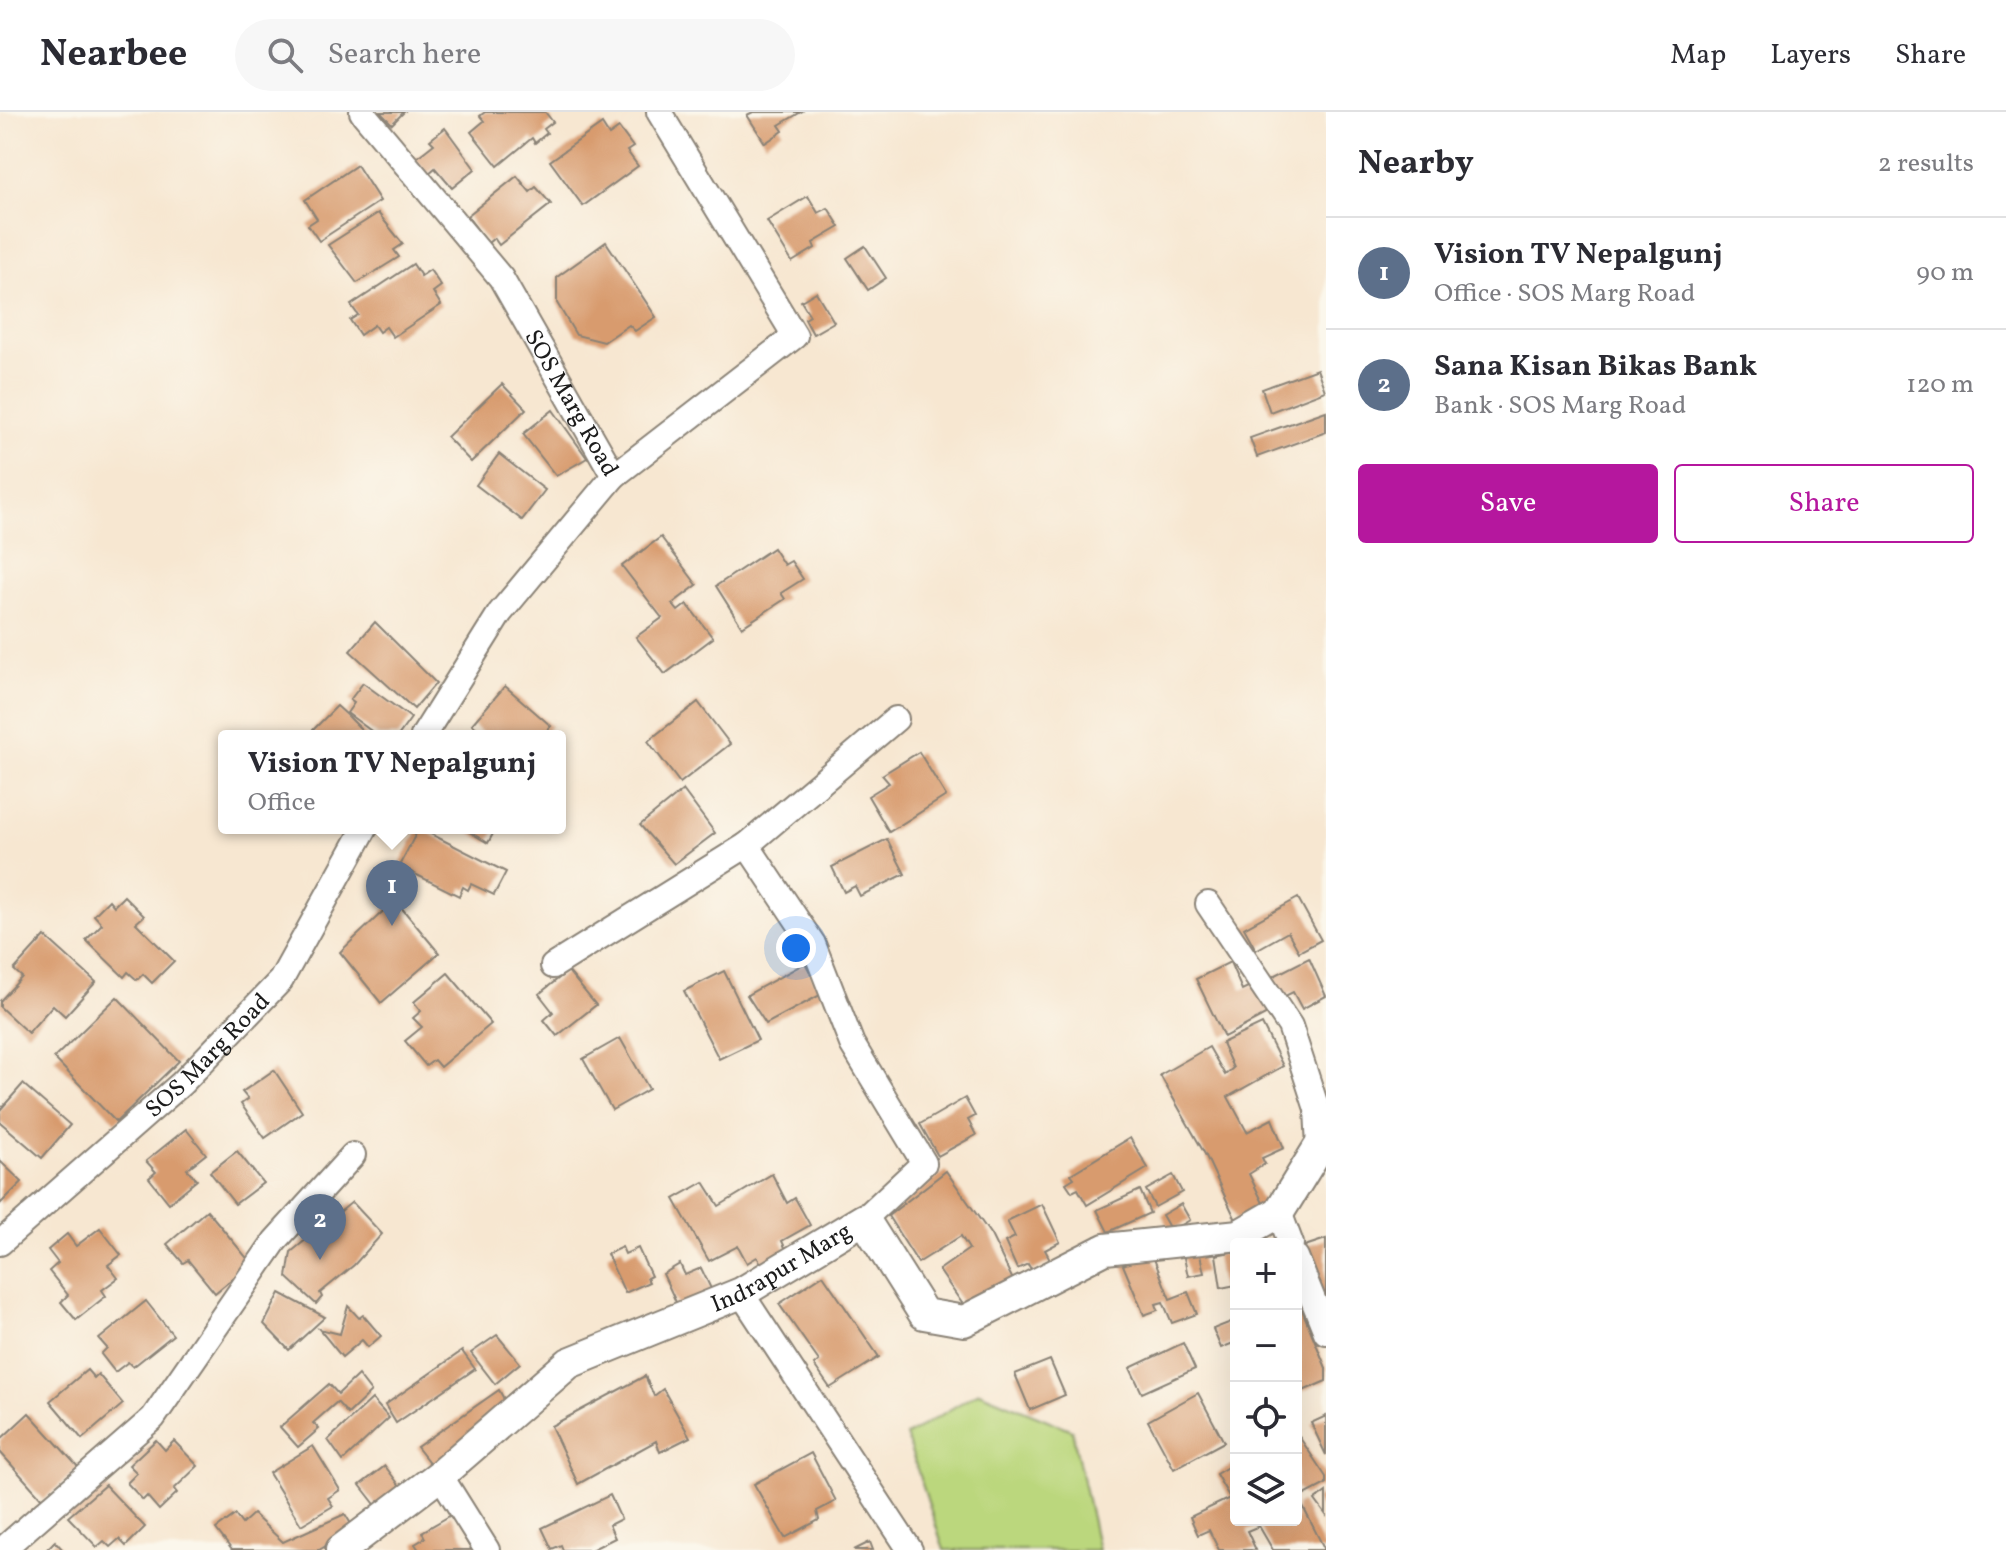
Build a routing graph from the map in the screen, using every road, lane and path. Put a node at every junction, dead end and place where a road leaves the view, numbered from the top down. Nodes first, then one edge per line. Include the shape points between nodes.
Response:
1 (362, 112) edge
2 (659, 112) edge
3 (614, 476) junction
4 (896, 719) dead end
5 (427, 730) edge
6 (362, 834) edge
7 (747, 845) junction
8 (1208, 904) dead end
9 (553, 966) dead end
10 (1322, 1145) edge
11 (353, 1155) dead end
12 (1279, 1212) junction
13 (864, 1219) junction
14 (1289, 1238) edge
15 (0, 1243) edge
16 (1302, 1272) edge
17 (741, 1293) junction
18 (1326, 1332) edge
19 (440, 1475) junction
20 (2, 1550) edge
21 (341, 1550) edge
22 (487, 1550) edge
23 (910, 1550) edge

1 - 3 street, SOS Marg Road via 501,278
2 - 3 street via 795,336
3 - 5 street, SOS Marg Road via 500,613
4 - 7 street
6 - 15 street, SOS Marg Road via 281,980 182,1083
7 - 9 street
7 - 13 street via 813,944 852,1044 924,1163
8 - 10 street via 1290,1026 1317,1109
10 - 12 street, Indrapur Marg
11 - 20 street via 275,1241 153,1418
12 - 13 street, Indrapur Marg via 1239,1235 1105,1249 964,1321 924,1314
12 - 14 street
13 - 17 street, Indrapur Marg
16 - 18 street
17 - 19 street, Indrapur Marg via 569,1363
17 - 23 street
19 - 21 street, Indrapur Marg
19 - 22 street

